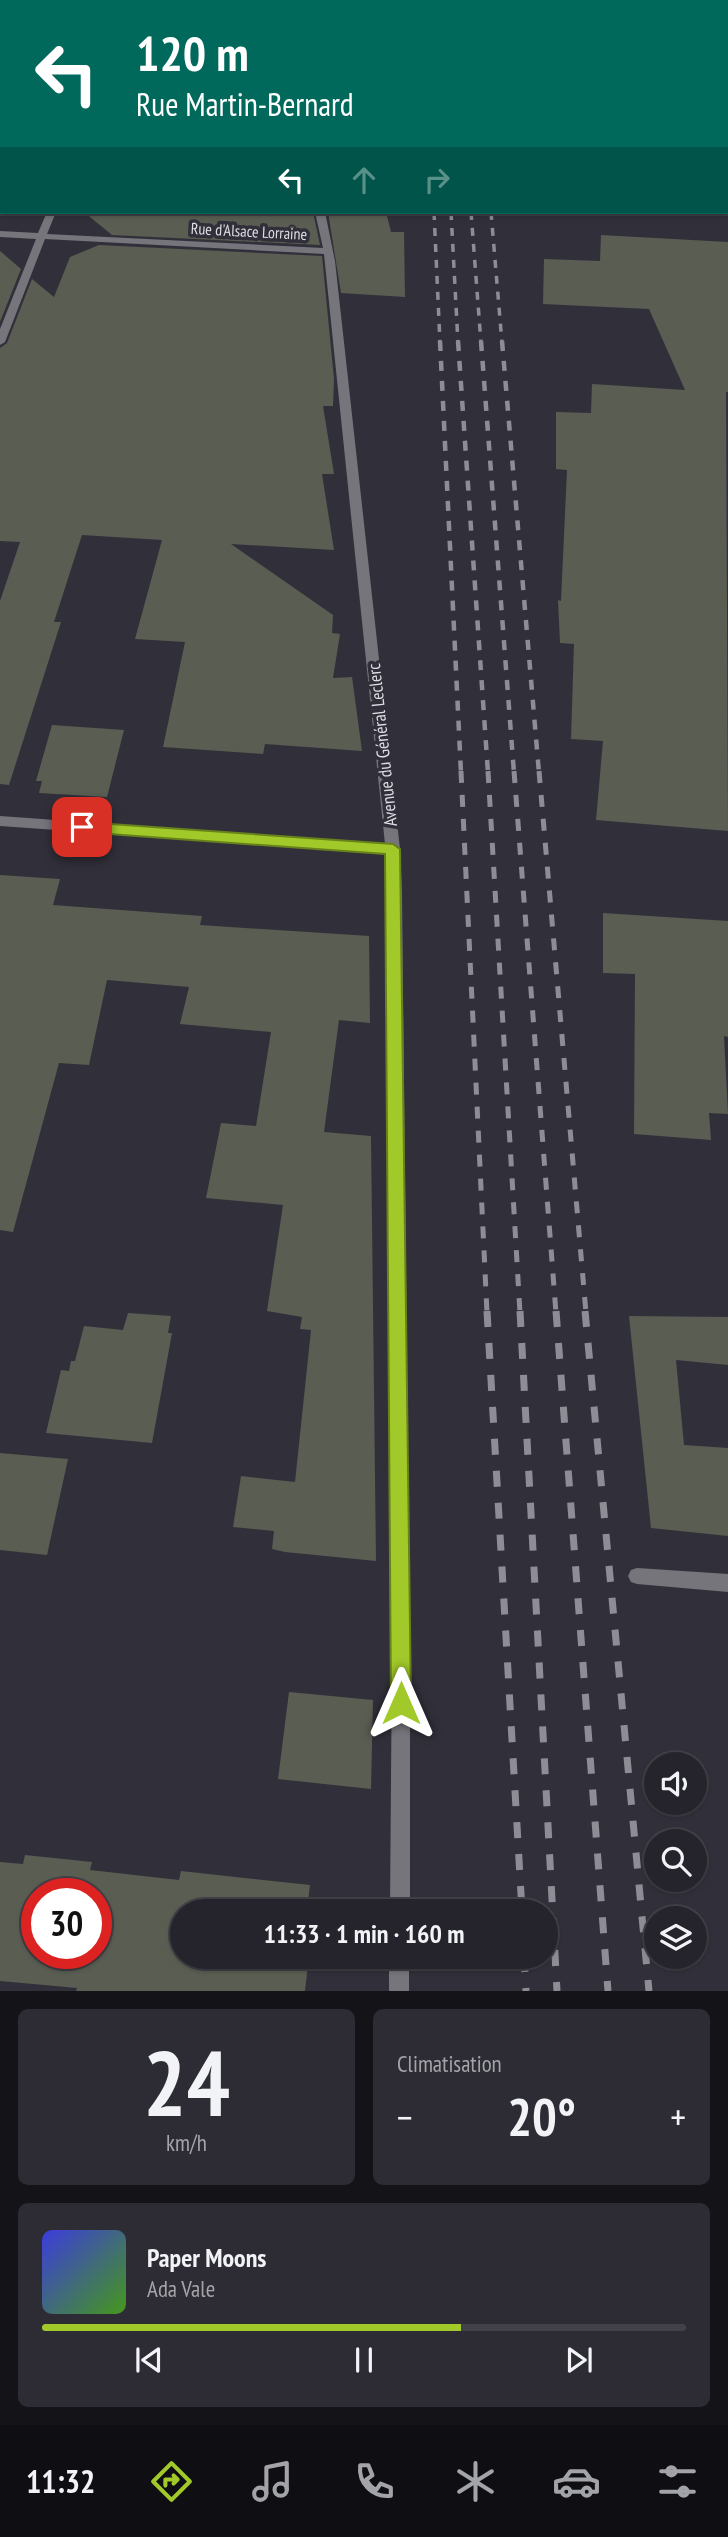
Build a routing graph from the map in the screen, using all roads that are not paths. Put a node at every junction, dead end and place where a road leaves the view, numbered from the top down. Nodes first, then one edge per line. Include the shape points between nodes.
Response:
1 (50, 214) edge
2 (320, 214) edge
3 (0, 234) edge
4 (41, 236) junction
5 (328, 251) junction
6 (0, 342) edge
7 (0, 821) edge
8 (393, 849) junction
9 (637, 1576) dead end
10 (728, 1583) edge
11 (400, 1899) edge
12 (399, 1969) edge
13 (399, 1991) edge

1 - 4 street
2 - 5 street, Avenue du Général Leclerc
3 - 4 street, Rue d'Alsace Lorraine
4 - 5 street, Rue d'Alsace Lorraine
4 - 6 street
5 - 8 street, Avenue du Général Leclerc
7 - 8 street
8 - 11 street, Avenue du Général Leclerc
9 - 10 street
12 - 13 street

